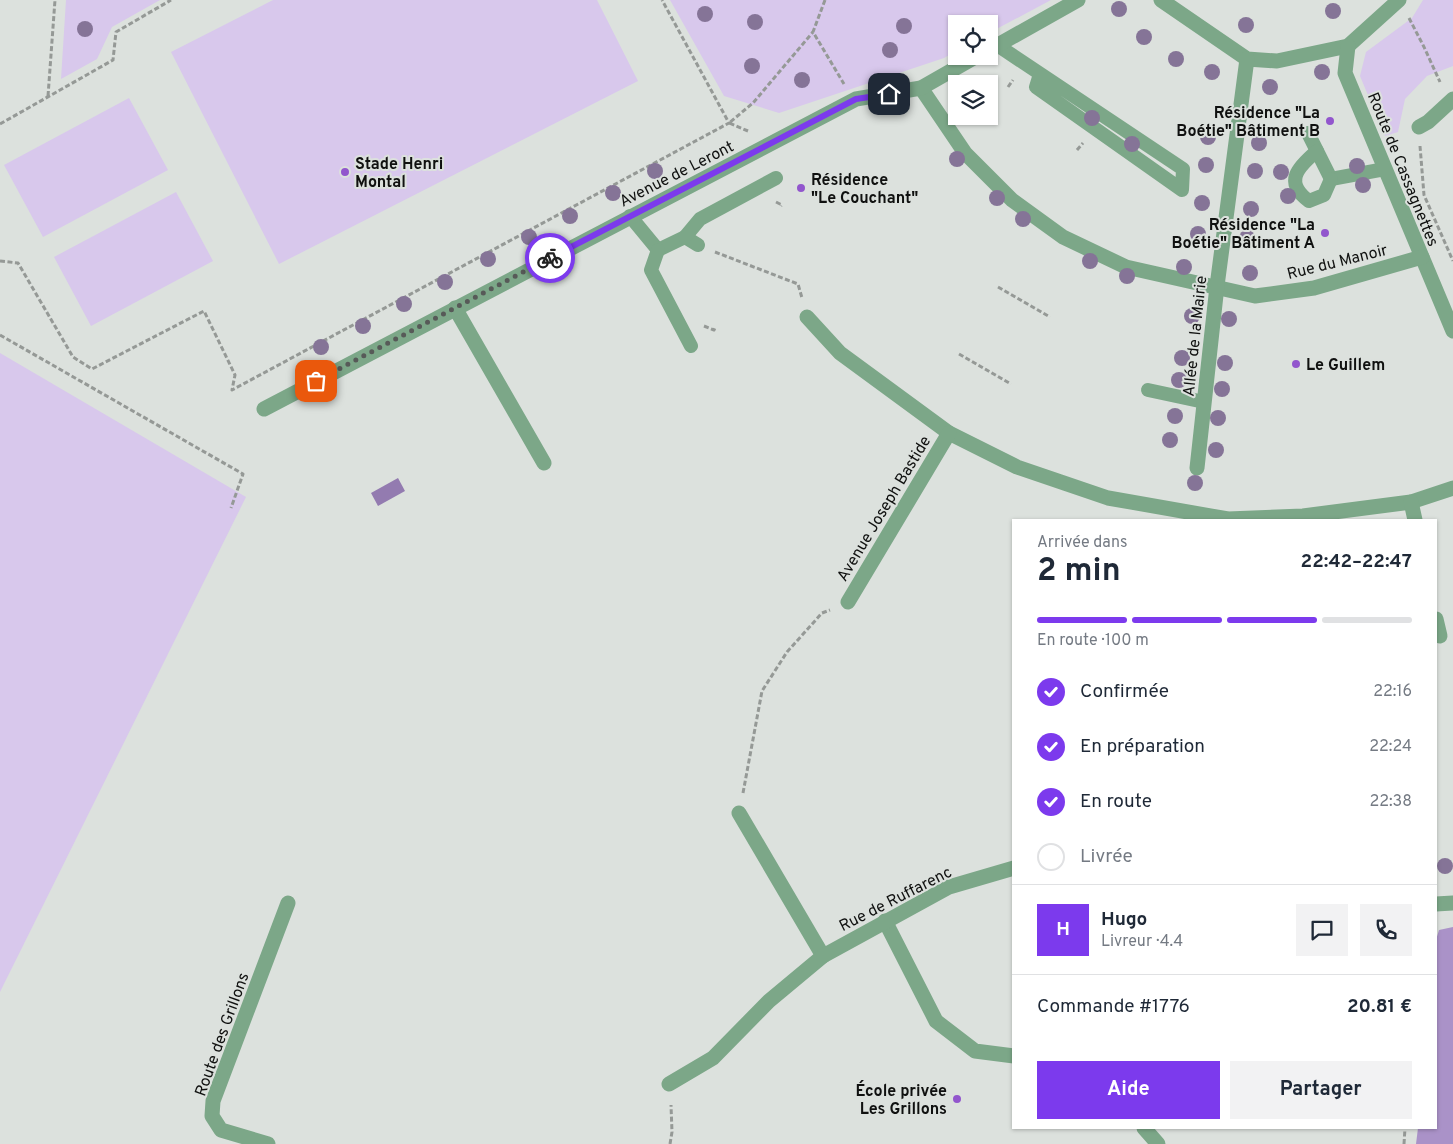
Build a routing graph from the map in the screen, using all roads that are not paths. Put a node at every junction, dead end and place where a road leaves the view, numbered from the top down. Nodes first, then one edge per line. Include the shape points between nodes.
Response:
1 (1078, 0) edge
2 (1161, 0) edge
3 (1399, 0) edge
4 (998, 45) edge
5 (1348, 46) junction
6 (998, 51) edge
7 (1247, 59) junction
8 (961, 65) edge
9 (1040, 74) junction
10 (921, 88) junction
11 (1451, 101) edge
12 (1419, 128) road end
13 (1308, 132) dead end
14 (1316, 150) junction
15 (1385, 169) junction
16 (776, 178) dead end
17 (1330, 179) junction
18 (630, 216) junction
19 (685, 237) junction
20 (698, 245) road end
21 (658, 250) junction
22 (1422, 257) junction
23 (1217, 286) junction
24 (455, 308) junction
25 (807, 317) road end
26 (1453, 331) edge
27 (691, 346) dead end
28 (1148, 390) dead end
29 (1204, 402) junction
30 (264, 409) dead end
31 (949, 433) junction
32 (544, 463) dead end
33 (1198, 468) dead end
34 (1453, 488) edge
35 (1411, 502) junction
36 (1188, 516) edge
37 (1415, 519) edge
38 (848, 602) road end
39 (1437, 623) edge
40 (1440, 636) dead end
41 (739, 814) road end
42 (1012, 869) edge
43 (288, 903) dead end
44 (1453, 903) edge
45 (1437, 904) edge
46 (885, 921) junction
47 (823, 956) junction
48 (1012, 1056) edge
49 (670, 1084) road end
50 (1145, 1129) edge
51 (268, 1144) edge
52 (1158, 1144) edge

1 - 4 street
2 - 7 street
3 - 5 street
5 - 7 street via 1277,61
5 - 15 street, Route de Cassagnettes via 1345,73
6 - 9 lane
7 - 23 street, Allée de la Mairie
8 - 10 street
9 - 9 lane via 1183,169 1182,190 1036,88
10 - 18 street, Avenue de Leront via 856,99
10 - 23 street, Rue du Manoir via 965,153 1012,200 1064,237 1126,267
11 - 12 street
13 - 14 lane
14 - 17 lane
14 - 17 lane via 1298,167 1296,182 1299,194 1309,201 1324,195
15 - 17 lane
15 - 22 street, Route de Cassagnettes
16 - 19 lane via 700,219
18 - 21 lane
18 - 24 street, Avenue de Leront
19 - 20 lane
19 - 21 lane
21 - 27 lane via 651,270
22 - 23 street, Rue du Manoir via 1314,288 1255,296
22 - 26 street, Route de Cassagnettes
23 - 29 street, Allée de la Mairie
24 - 30 street, Avenue de Leront
24 - 32 street
25 - 31 street, Avenue Joseph Bastide via 840,353
28 - 29 lane
29 - 33 street, Allée de la Mairie
31 - 36 street, Avenue Joseph Bastide via 1017,467 1108,498
31 - 38 street, Avenue Joseph Bastide
34 - 35 street, Avenue Joseph Bastide
35 - 36 street, Avenue Joseph Bastide via 1303,516 1228,519
35 - 37 street
39 - 40 street
41 - 47 street
42 - 46 street, Rue de Ruffarenc via 949,887
43 - 51 street, Route des Grillons via 213,1101 212,1116 220,1130
44 - 45 street
46 - 47 street, Rue de Ruffarenc
46 - 48 street via 936,1021 975,1051
47 - 49 street, Rue de Ruffarenc via 769,1001 713,1058
50 - 52 street

